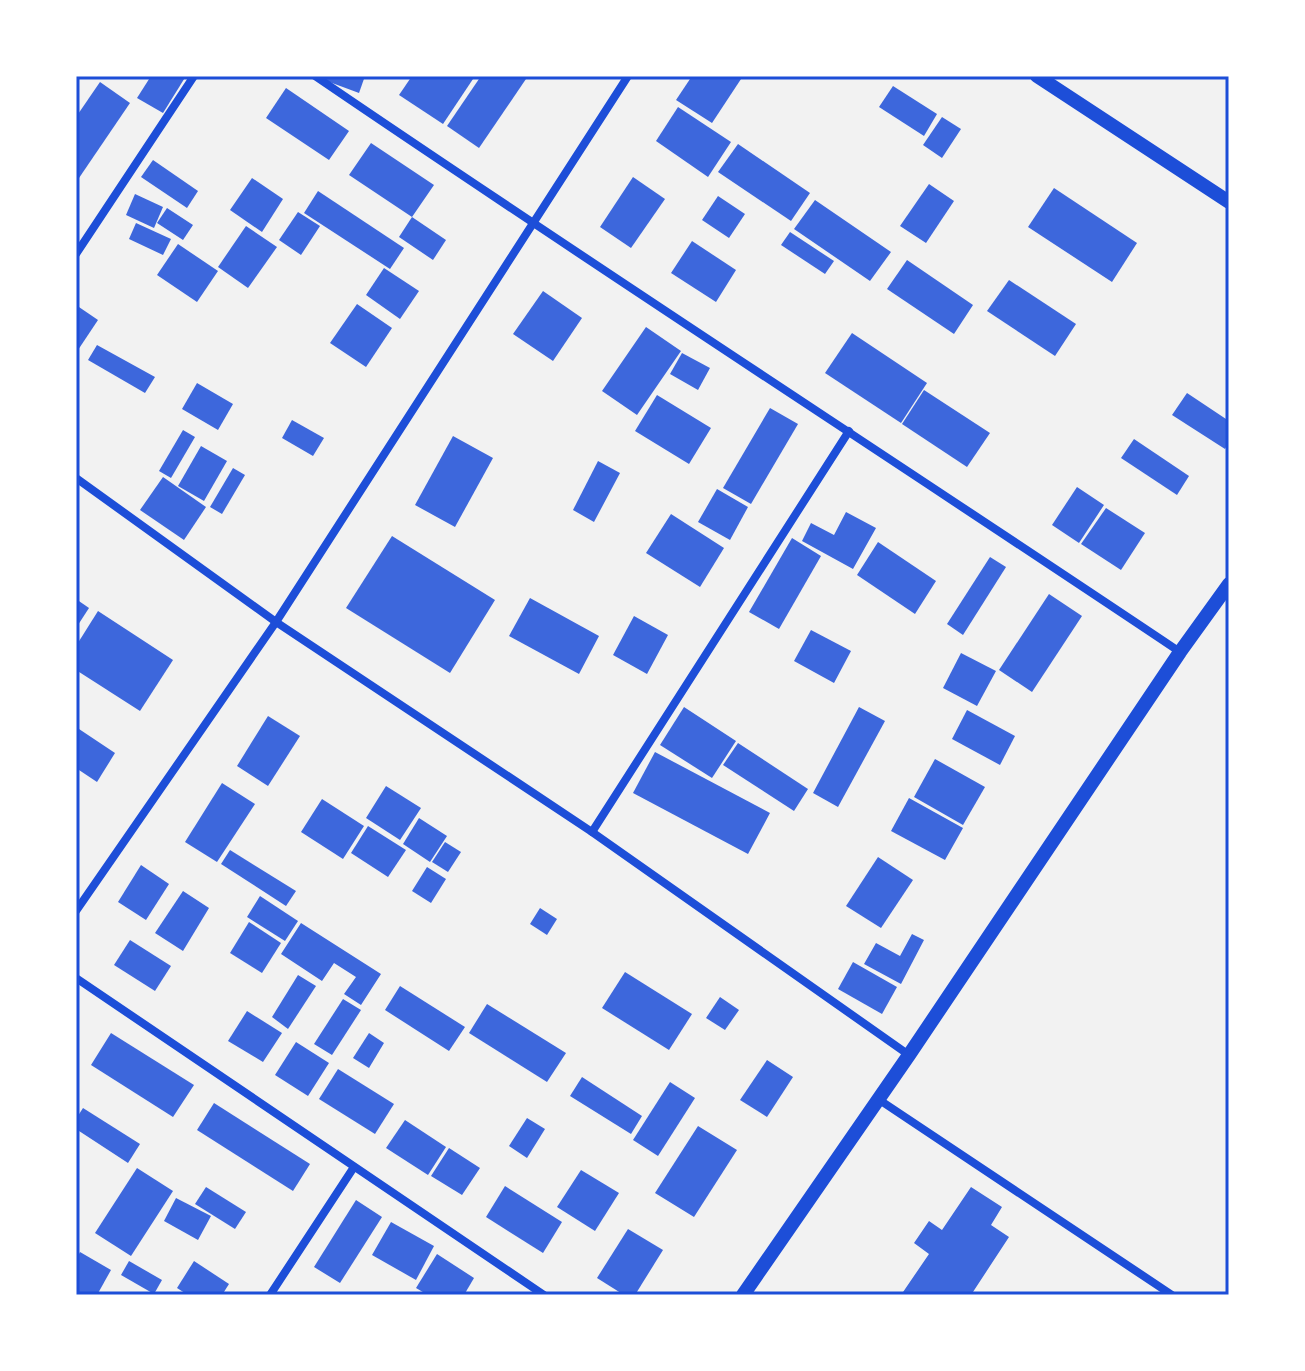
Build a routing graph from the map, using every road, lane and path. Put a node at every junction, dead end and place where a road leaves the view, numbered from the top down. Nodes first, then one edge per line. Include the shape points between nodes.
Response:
1 (194, 76) edge
2 (315, 76) edge
3 (628, 76) edge
4 (1037, 76) edge
5 (1229, 202) edge
6 (533, 224) junction
7 (76, 254) edge
8 (849, 431) junction
9 (76, 478) edge
10 (1229, 584) edge
11 (276, 622) junction
12 (1180, 652) junction
13 (592, 832) junction
14 (76, 911) edge
15 (76, 978) edge
16 (909, 1055) junction
17 (878, 1099) junction
18 (354, 1167) junction
19 (270, 1295) edge
20 (544, 1295) edge
21 (743, 1295) edge
22 (1172, 1295) edge

1 - 7 street
2 - 6 street
3 - 6 street
4 - 5 street
6 - 8 street
6 - 11 street
8 - 12 street
8 - 13 street
9 - 11 street
10 - 12 street
11 - 13 street
11 - 14 street
12 - 16 street
13 - 16 street
15 - 18 street
16 - 17 street
17 - 21 street
17 - 22 street
18 - 19 street
18 - 20 street

